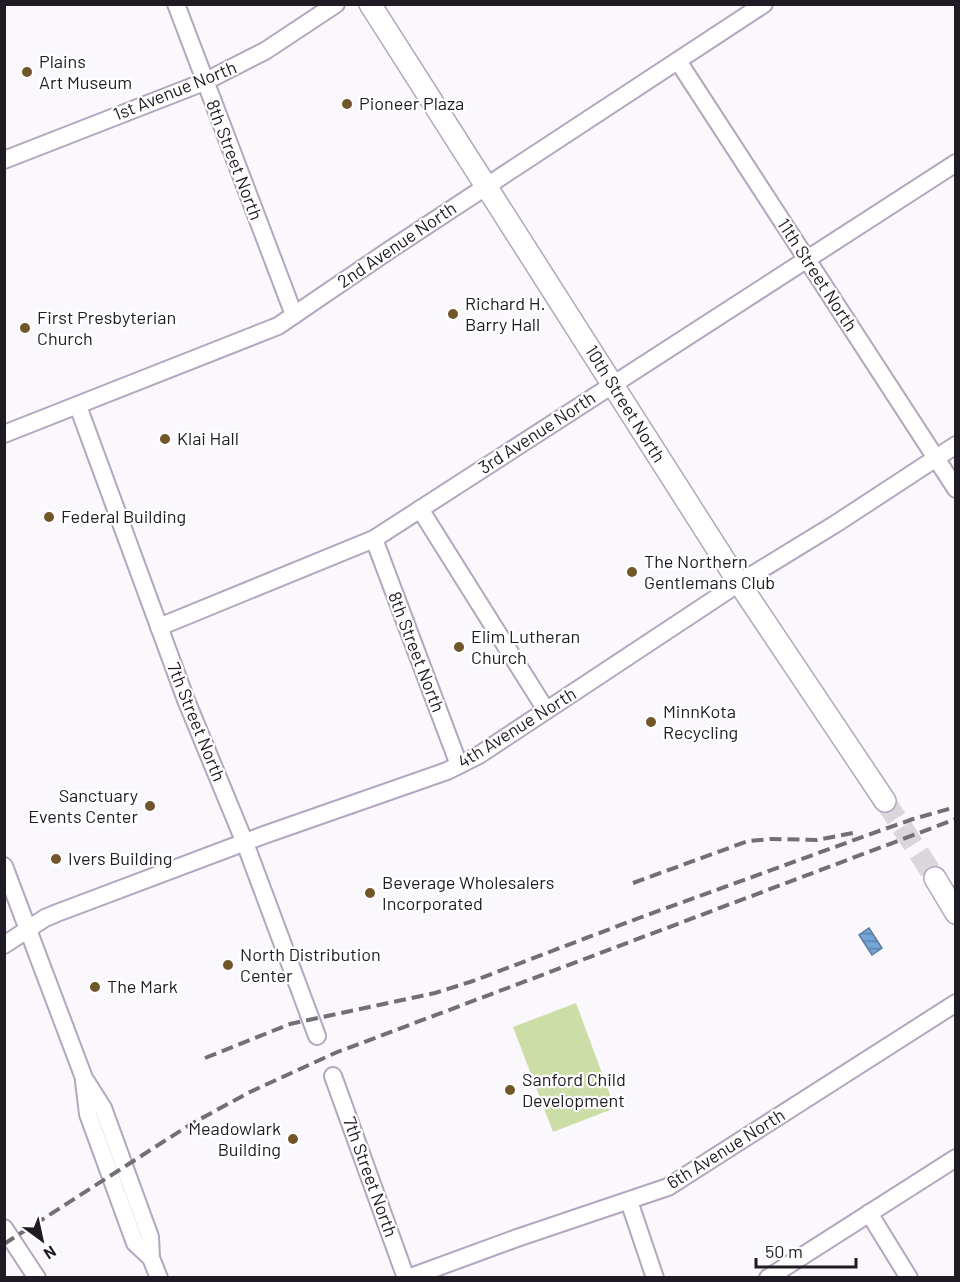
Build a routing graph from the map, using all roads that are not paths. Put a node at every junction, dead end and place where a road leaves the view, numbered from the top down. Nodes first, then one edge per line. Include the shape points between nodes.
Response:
1 (177, 4) edge
2 (336, 4) edge
3 (370, 4) edge
4 (764, 4) edge
5 (678, 61) junction
6 (204, 82) junction
7 (4, 159) edge
8 (956, 163) edge
9 (487, 186) junction
10 (807, 259) junction
11 (294, 315) junction
12 (612, 384) junction
13 (78, 406) junction
14 (4, 434) edge
15 (956, 445) edge
16 (935, 458) junction
17 (956, 489) edge
18 (420, 509) junction
19 (374, 539) junction
20 (739, 583) junction
21 (159, 627) junction
22 (546, 710) junction
23 (459, 765) junction
24 (885, 801) tunnel mouth
25 (245, 843) junction
26 (4, 866) edge
27 (935, 878) tunnel mouth
28 (956, 913) edge
29 (28, 929) junction
30 (4, 945) edge
31 (956, 1003) edge
32 (317, 1036) dead end
33 (333, 1076) dead end
34 (956, 1158) edge
35 (629, 1201) junction
36 (869, 1213) junction
37 (4, 1228) edge
38 (37, 1278) edge
39 (159, 1278) edge
40 (407, 1278) edge
41 (654, 1278) edge
42 (768, 1278) edge
43 (909, 1278) edge

1 - 6 street, 8th Street North
2 - 6 street, 1st Avenue North via 265,51
3 - 9 main road, 10th Street North
4 - 5 street, 2nd Avenue North
5 - 9 street, 2nd Avenue North
5 - 10 street, 11th Street North
6 - 7 street, 1st Avenue North
6 - 11 street, 8th Street North
8 - 10 street, 3rd Avenue North
9 - 11 street, 2nd Avenue North
9 - 12 main road, 10th Street North
10 - 12 street, 3rd Avenue North
10 - 16 street, 11th Street North
11 - 13 street, 2nd Avenue North via 268,330
12 - 18 street, 3rd Avenue North
12 - 20 main road, 10th Street North
13 - 14 street, 2nd Avenue North
13 - 21 street, 7th Street North
15 - 16 street, 4th Avenue North
16 - 17 street, 11th Street North
16 - 20 street, 4th Avenue North
18 - 19 street, 3rd Avenue North
18 - 22 street
19 - 21 street, 3rd Avenue North
19 - 23 street, 8th Street North
20 - 22 street, 4th Avenue North
20 - 24 main road, 10th Street North
21 - 25 street, 7th Street North
22 - 23 street, 4th Avenue North
23 - 25 street, 4th Avenue North
25 - 29 street, 4th Avenue North via 51,915
25 - 32 street, 7th Street North
26 - 29 street
27 - 28 main road
29 - 30 street, 4th Avenue North
29 - 39 street via 84,1078 103,1108 150,1237 151,1258
31 - 35 street, 6th Avenue North via 668,1187
33 - 40 street, 7th Street North
34 - 36 street
35 - 40 street, 6th Avenue North
35 - 41 street
36 - 42 street
36 - 43 street
37 - 38 street

